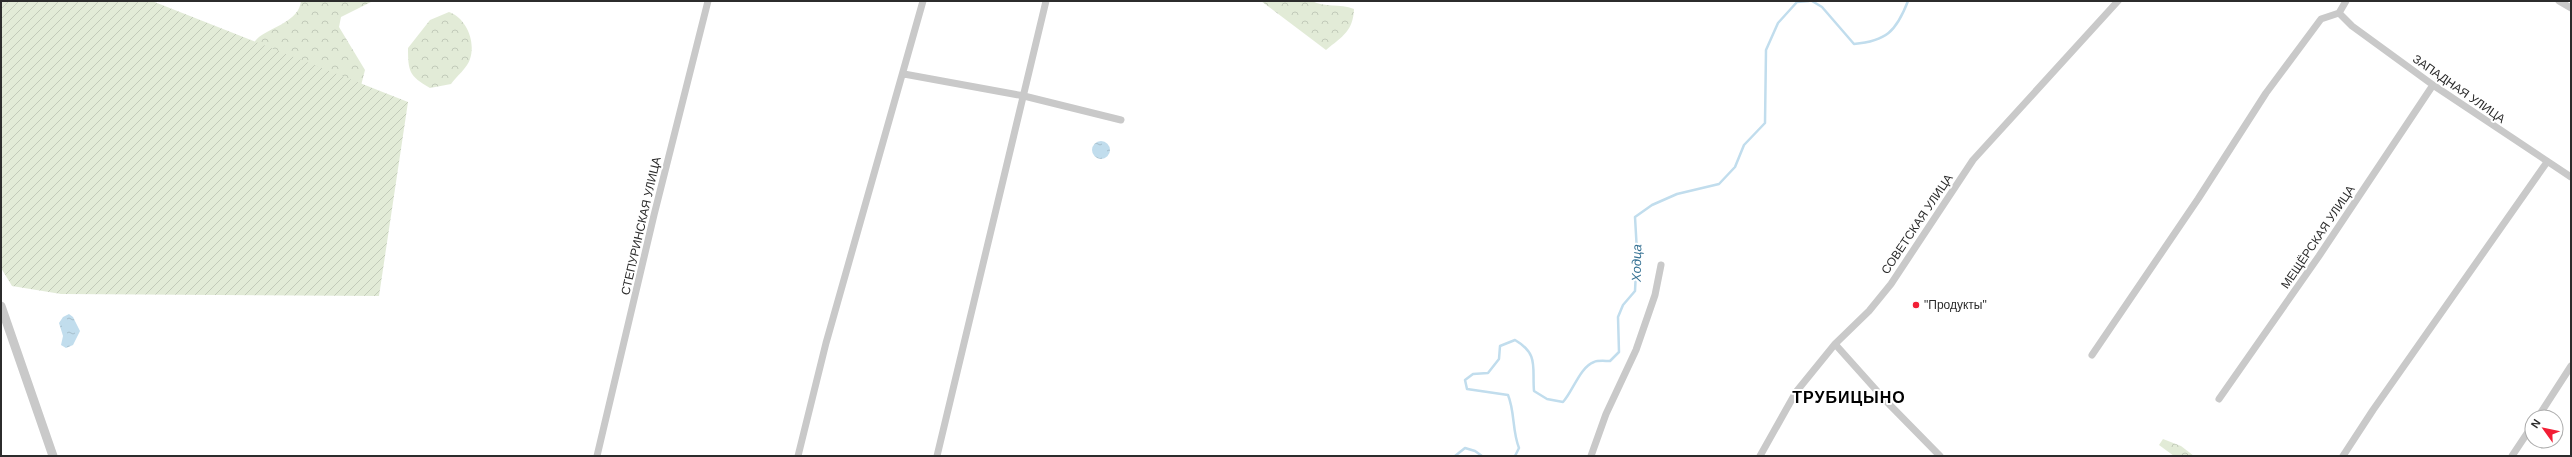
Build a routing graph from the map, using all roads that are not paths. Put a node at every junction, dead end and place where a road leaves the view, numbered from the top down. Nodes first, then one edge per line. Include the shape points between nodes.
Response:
1 (708, 1) edge
2 (923, 1) edge
3 (1046, 1) edge
4 (2118, 1) edge
5 (2346, 1) edge
6 (2559, 1) edge
7 (2571, 8) edge
8 (2339, 13) junction
9 (904, 74) junction
10 (2433, 85) junction
11 (1024, 96) junction
12 (1121, 120) dead end
13 (2548, 162) junction
14 (2571, 177) edge
15 (1661, 266) dead end
16 (1, 306) edge
17 (1835, 344) junction
18 (2092, 355) dead end
19 (2571, 366) edge
20 (2219, 399) dead end
21 (2543, 409) edge
22 (2524, 438) edge
23 (53, 456) edge
24 (597, 456) edge
25 (798, 456) edge
26 (937, 456) edge
27 (1591, 456) edge
28 (1760, 456) edge
29 (1940, 456) edge
30 (2343, 456) edge
31 (2512, 456) edge

1 - 24 street, СТЕПУРИНСКАЯ УЛИЦА
2 - 9 street
3 - 11 street
4 - 17 street, СОВЕТСКАЯ УЛИЦА via 1973,160 1891,284 1869,311
5 - 8 street
6 - 7 street
8 - 10 street, ЗАПАДНАЯ УЛИЦА via 2352,26
8 - 18 street via 2321,19 2266,93
9 - 11 street
9 - 25 street via 826,343
10 - 13 street, ЗАПАДНАЯ УЛИЦА
10 - 20 street, МЕЩЁРСКАЯ УЛИЦА via 2319,256
11 - 12 street
11 - 26 street
13 - 14 street, ЗАПАДНАЯ УЛИЦА
13 - 30 street via 2372,410
15 - 27 street via 1655,294 1636,350 1606,414
16 - 23 street
17 - 28 street, СОВЕТСКАЯ УЛИЦА via 1796,392
17 - 29 street
19 - 21 street
22 - 31 street

